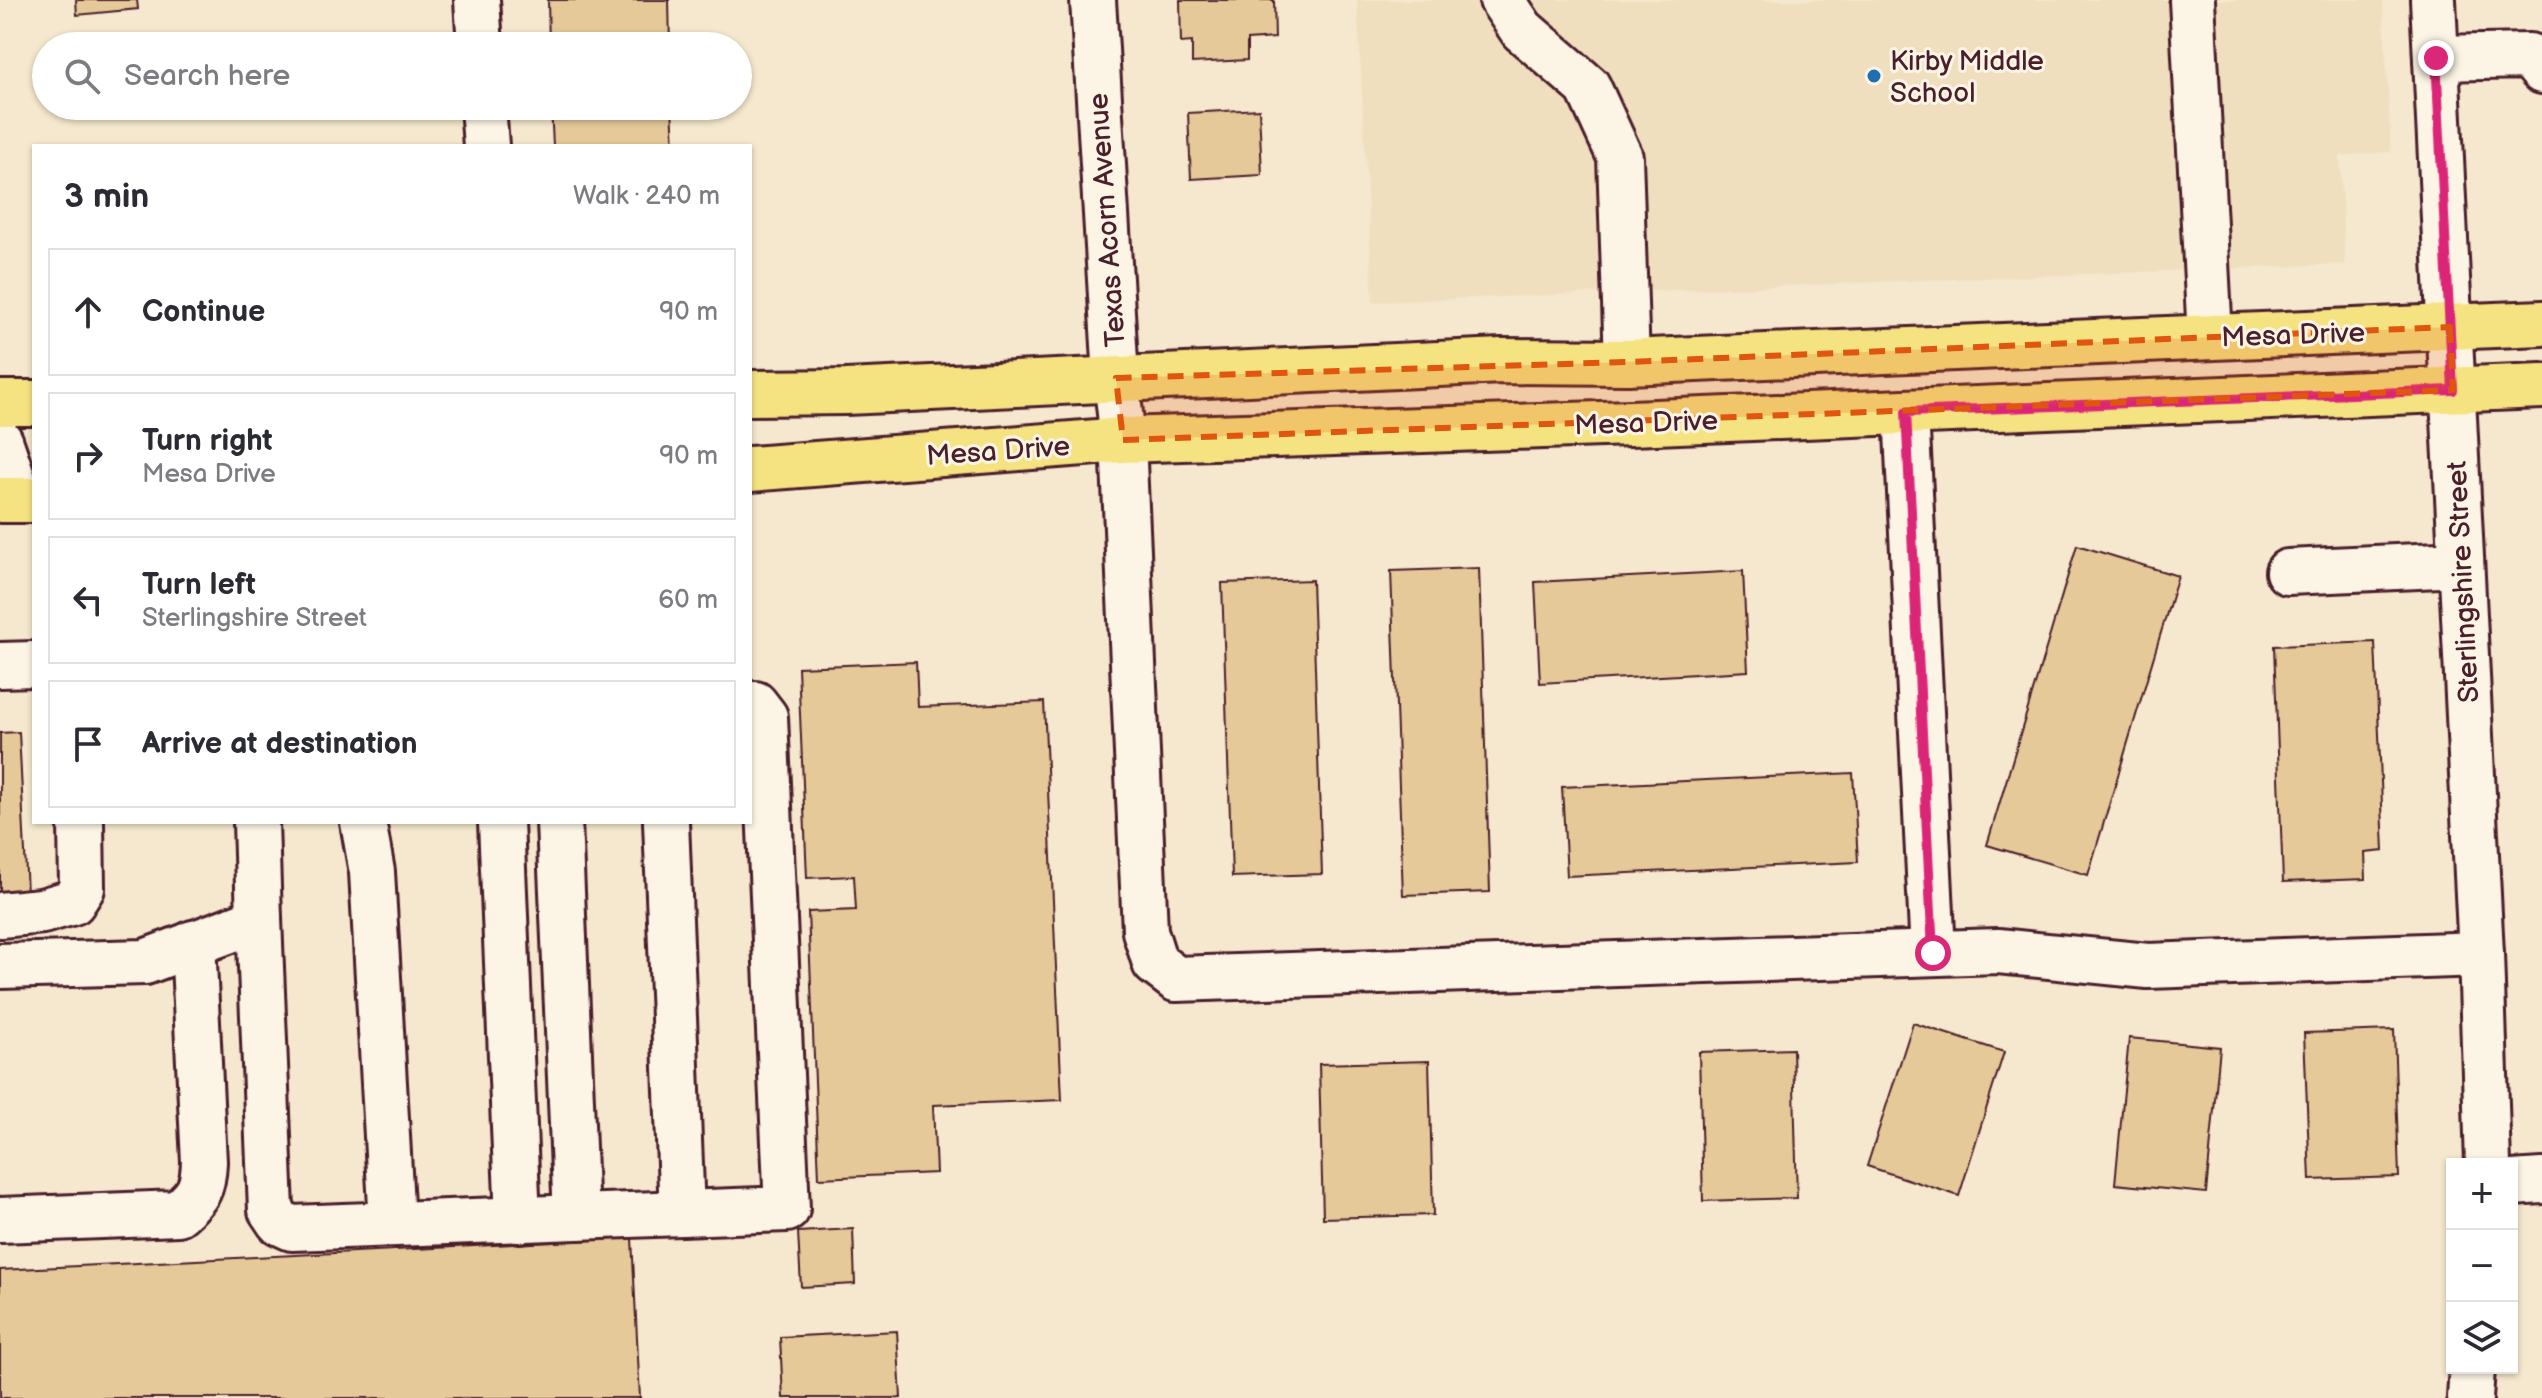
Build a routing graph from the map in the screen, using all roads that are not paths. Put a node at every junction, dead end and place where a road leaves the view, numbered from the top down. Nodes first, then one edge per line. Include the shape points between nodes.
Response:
1 (477, 0) edge
2 (1093, 0) edge
3 (1502, 0) edge
4 (2192, 0) edge
5 (2433, 0) edge
6 (479, 32) edge
7 (2436, 58) junction
8 (2542, 71) edge
9 (484, 120) edge
10 (486, 144) edge
11 (2542, 323) edge
12 (2450, 327) junction
13 (2210, 337) junction
14 (1627, 362) junction
15 (1116, 378) junction
16 (2542, 386) edge
17 (2453, 390) junction
18 (752, 393) edge
19 (0, 403) edge
20 (32, 403) edge
21 (1906, 412) junction
22 (1631, 423) junction
23 (1123, 440) junction
24 (0, 441) edge
25 (752, 469) edge
26 (18, 500) edge
27 (2461, 564) junction
28 (2288, 572) dead end
29 (32, 664) edge
30 (0, 665) edge
31 (752, 704) edge
32 (81, 824) edge
33 (256, 824) edge
34 (363, 824) edge
35 (501, 824) edge
36 (559, 824) edge
37 (666, 824) edge
38 (0, 915) edge
39 (259, 919) junction
40 (193, 943) junction
41 (1933, 953) junction
42 (2481, 954) junction
43 (0, 966) edge
44 (2488, 1158) edge
45 (2542, 1181) edge
46 (2518, 1183) edge
47 (682, 1213) junction
48 (576, 1217) junction
49 (0, 1220) edge
50 (518, 1220) junction
51 (392, 1224) junction
52 (2472, 1374) edge
53 (2470, 1398) edge

1 - 6 street
2 - 15 street, Texas Acorn Avenue
3 - 14 street via 1522,30 1588,87 1620,157
4 - 13 street
5 - 7 street, Sterlingshire Street
7 - 8 street via 2529,56
7 - 12 street, Sterlingshire Street
9 - 10 street
11 - 12 main road, Mesa Drive
12 - 13 main road, Mesa Drive
12 - 17 street, Sterlingshire Street
13 - 14 main road, Mesa Drive
14 - 15 main road, Mesa Drive via 1502,361
14 - 22 main road
15 - 18 main road, Mesa Drive
15 - 23 street, Texas Acorn Avenue
16 - 17 main road, Mesa Drive
17 - 21 main road, Mesa Drive
17 - 27 street, Sterlingshire Street
19 - 20 main road
21 - 22 main road, Mesa Drive
21 - 41 street
22 - 23 main road, Mesa Drive
23 - 25 main road, Mesa Drive
23 - 41 street, Texas Acorn Avenue via 1145,931 1155,963 1176,979
24 - 26 street
27 - 28 street
27 - 42 street, Sterlingshire Street
29 - 30 street
31 - 47 street via 765,717 787,1209
32 - 38 street via 82,888 73,902
33 - 39 street
34 - 51 street via 372,872
35 - 50 street
36 - 48 street
37 - 47 street
39 - 40 street
39 - 51 street via 271,1210 292,1228
40 - 43 street via 145,962
40 - 49 street via 204,1162 204,1183 193,1200 178,1213
41 - 42 street, Texas Acorn Avenue via 1998,951 2148,966
42 - 44 street, Sterlingshire Street
45 - 46 street
47 - 48 street
48 - 50 street
50 - 51 street
52 - 53 street

